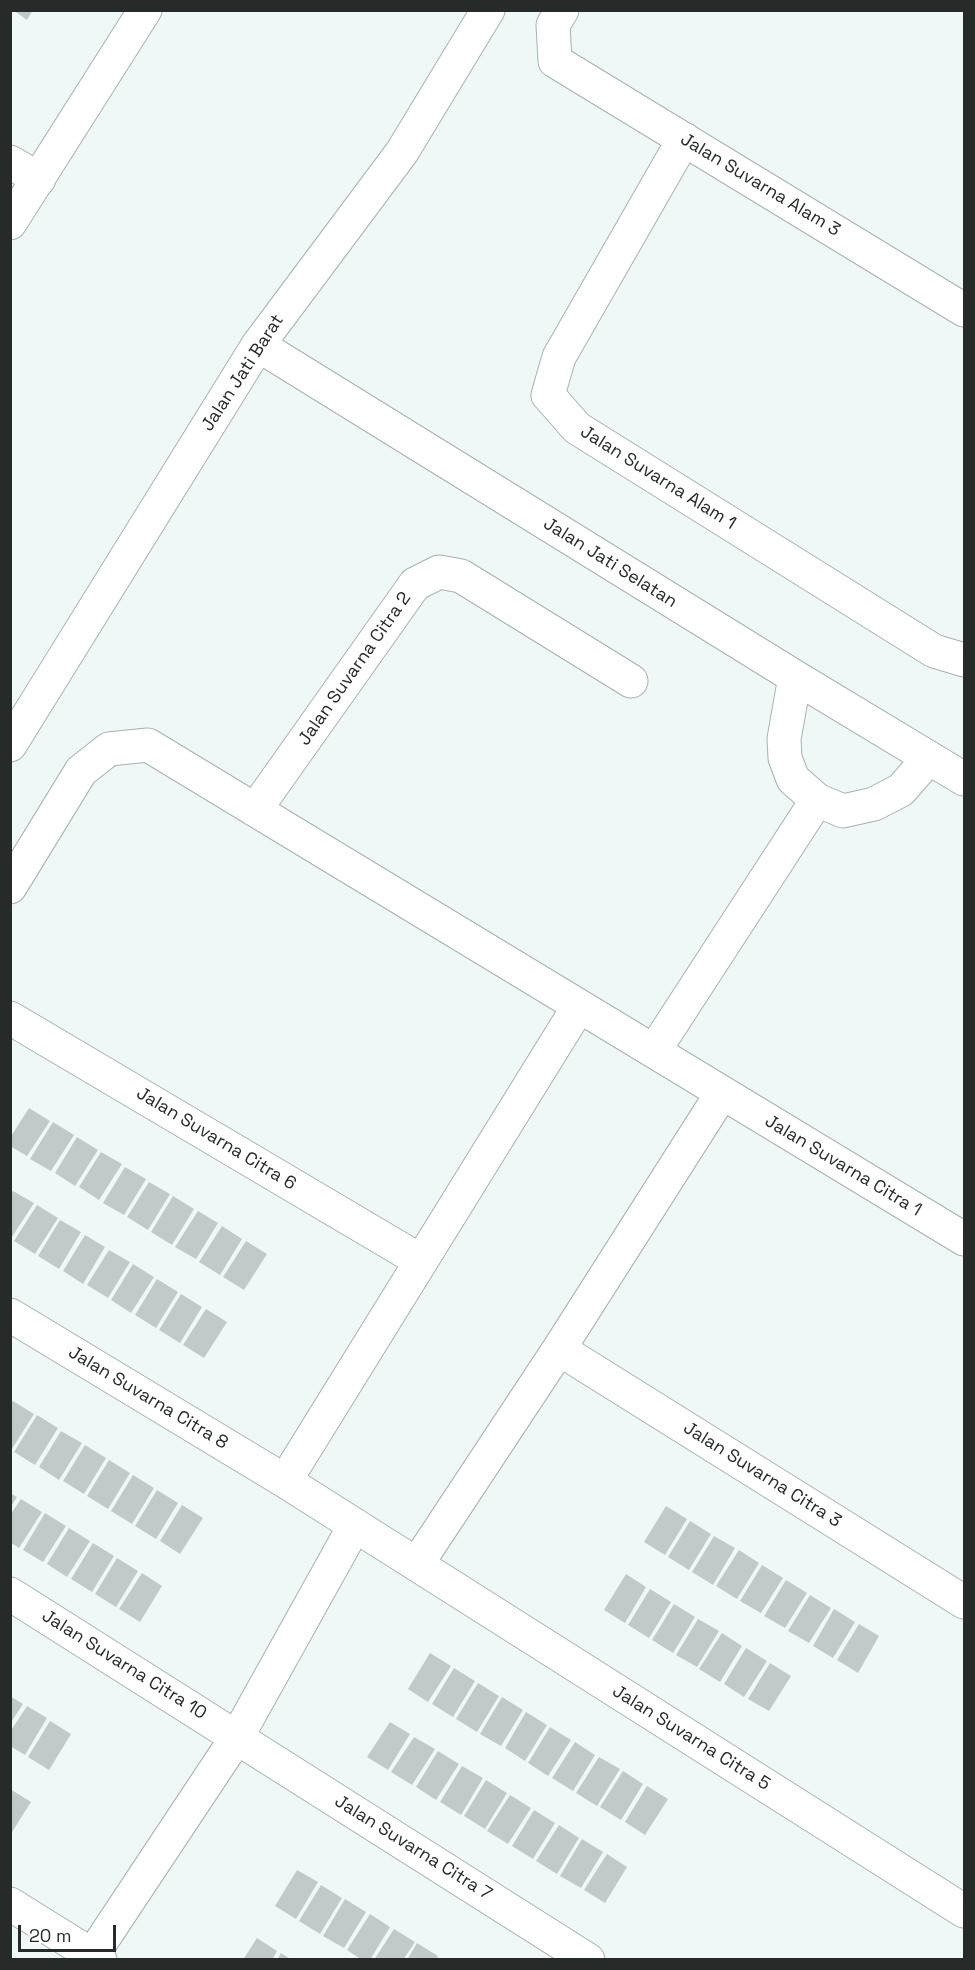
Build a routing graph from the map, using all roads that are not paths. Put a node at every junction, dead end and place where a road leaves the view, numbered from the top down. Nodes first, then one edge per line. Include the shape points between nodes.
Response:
1 (145, 10) edge
2 (488, 10) edge
3 (562, 10) edge
4 (684, 140) junction
5 (10, 162) edge
6 (39, 179) junction
7 (10, 223) edge
8 (964, 310) edge
9 (258, 345) junction
10 (964, 660) edge
11 (795, 677) junction
12 (632, 681) dead end
13 (10, 745) edge
14 (929, 758) junction
15 (964, 778) edge
16 (817, 801) junction
17 (255, 810) junction
18 (10, 887) edge
19 (579, 1006) junction
20 (10, 1018) edge
21 (654, 1052) junction
22 (722, 1093) junction
23 (964, 1239) edge
24 (422, 1261) junction
25 (10, 1315) edge
26 (559, 1348) junction
27 (285, 1481) junction
28 (355, 1525) junction
29 (417, 1564) junction
30 (10, 1594) edge
31 (964, 1602) edge
32 (237, 1737) junction
33 (10, 1904) edge
34 (964, 1911) edge
35 (94, 1958) edge
36 (588, 1959) edge

1 - 6 street
2 - 9 street, Jalan Jati Barat via 402,152
3 - 4 street, Jalan Suvarna Alam 3 via 553,26 555,61
4 - 8 street, Jalan Suvarna Alam 3
4 - 10 street, Jalan Suvarna Alam 1 via 559,357 548,395 577,428 934,651
5 - 6 street
6 - 7 street
9 - 11 street, Jalan Jati Selatan
9 - 13 street, Jalan Jati Barat
11 - 14 street, Jalan Jati Selatan
11 - 16 street via 784,739 785,758 793,778
12 - 17 street, Jalan Suvarna Citra 2 via 461,576 439,572 415,584
14 - 15 street, Jalan Jati Selatan
14 - 16 street via 901,790 874,804 843,811
16 - 21 street
17 - 18 street via 148,745 109,749 81,771
17 - 19 street
19 - 21 street, Jalan Suvarna Citra 1
19 - 24 street
20 - 24 street, Jalan Suvarna Citra 6
21 - 22 street, Jalan Suvarna Citra 1
22 - 23 street, Jalan Suvarna Citra 1
22 - 26 street
24 - 27 street
25 - 27 street, Jalan Suvarna Citra 8
26 - 29 street
26 - 31 street, Jalan Suvarna Citra 3
27 - 28 street, Jalan Suvarna Citra 8
28 - 29 street, Jalan Suvarna Citra 5
28 - 32 street
29 - 34 street, Jalan Suvarna Citra 5
30 - 32 street, Jalan Suvarna Citra 10
32 - 35 street
32 - 36 street, Jalan Suvarna Citra 7
33 - 35 street

